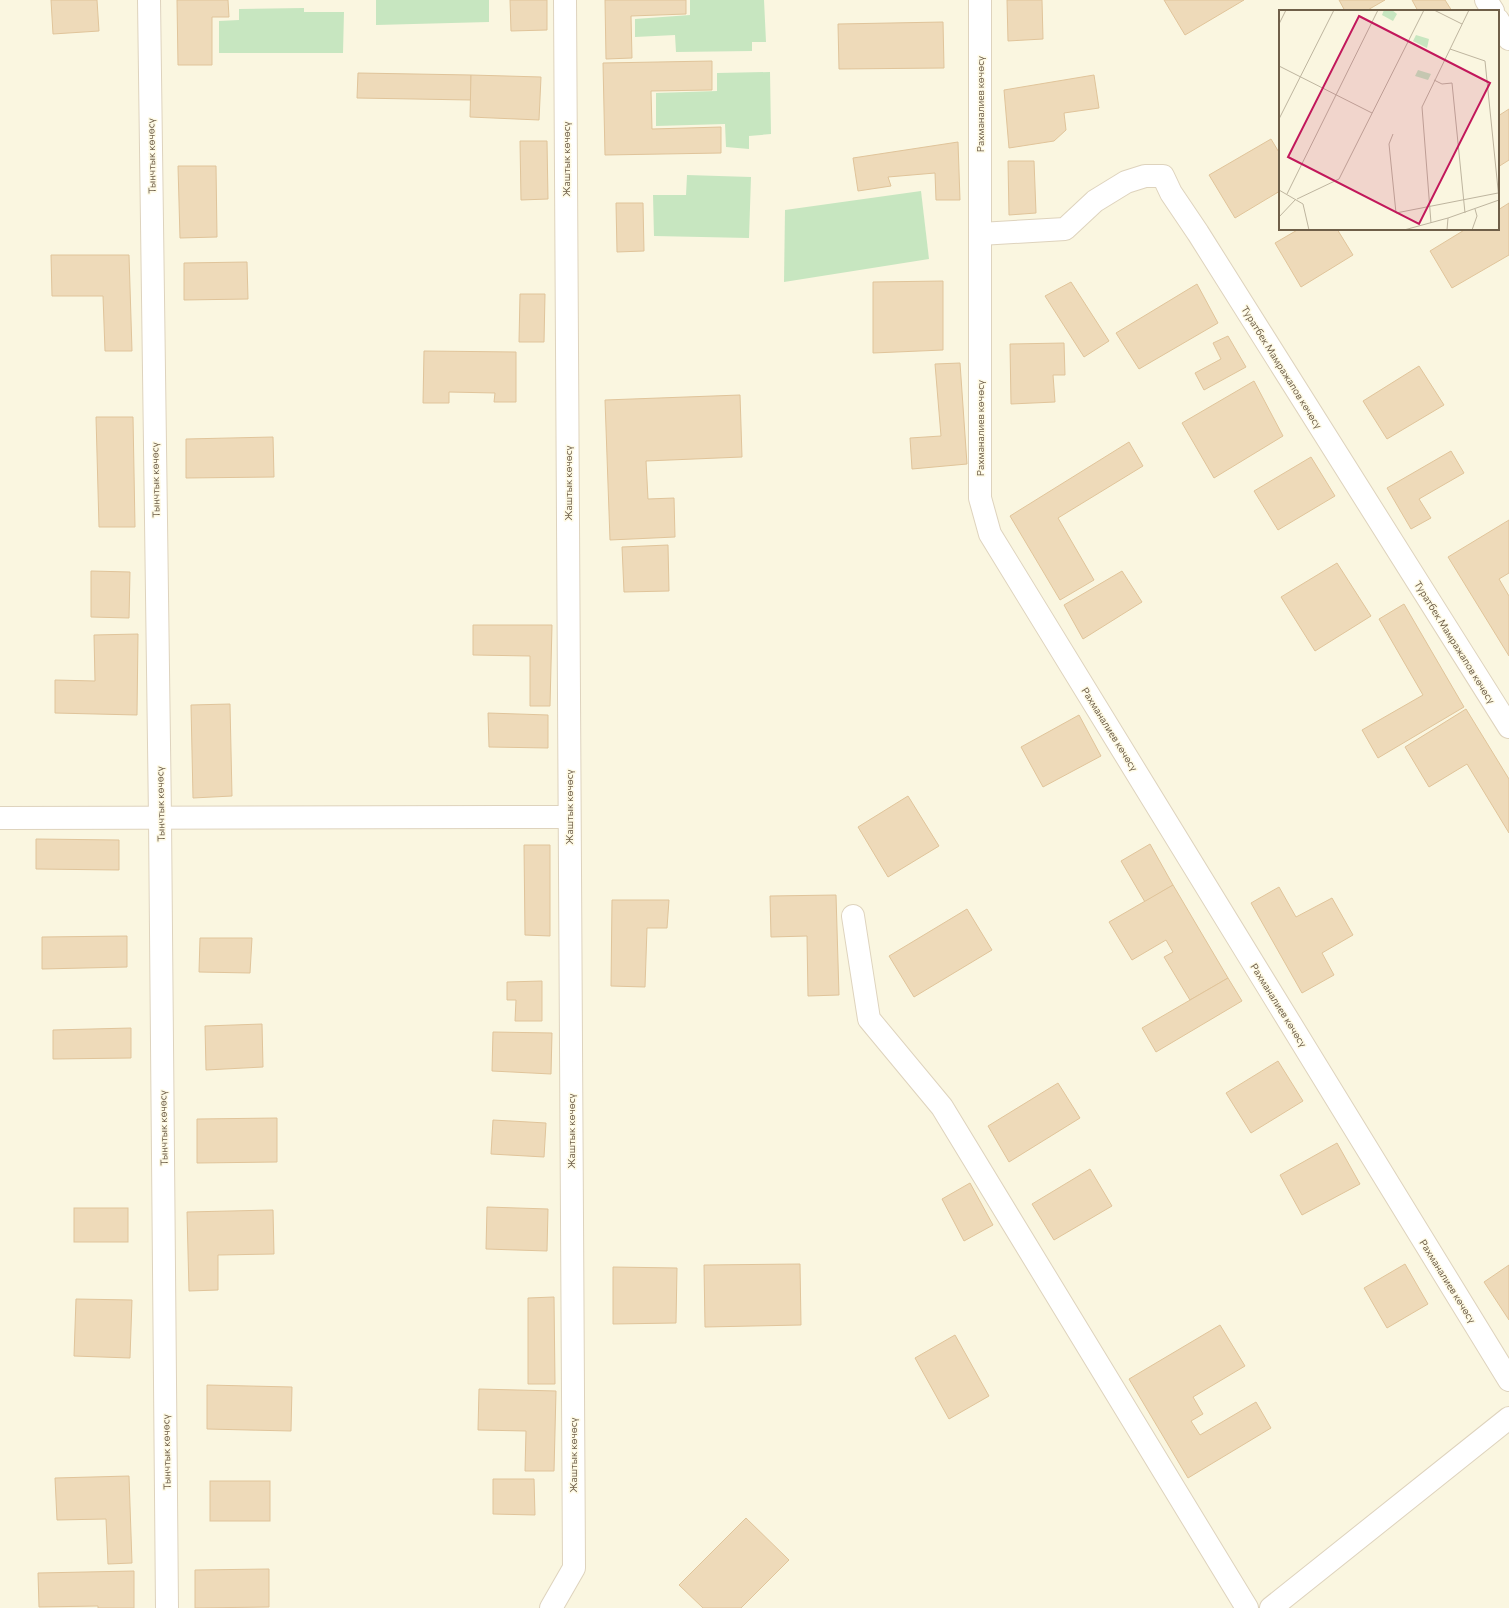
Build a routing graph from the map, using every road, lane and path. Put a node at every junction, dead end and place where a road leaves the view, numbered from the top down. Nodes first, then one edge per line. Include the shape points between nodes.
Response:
1 (149, 0) edge
2 (565, 0) edge
3 (980, 0) edge
4 (1486, 0) edge
5 (1492, 10) edge
6 (1499, 22) edge
7 (1509, 39) edge
8 (980, 234) junction
9 (1509, 728) edge
10 (569, 817) junction
11 (0, 818) edge
12 (160, 818) junction
13 (852, 916) dead end
14 (1509, 1380) edge
15 (1509, 1418) edge
16 (167, 1608) edge
17 (551, 1608) edge
18 (1247, 1608) edge
19 (1270, 1608) edge

1 - 12 street, Тынчтык көчөсү
2 - 10 street, Жаштык көчөсү
3 - 8 street, Рахманалиев көчөсү
4 - 5 street
6 - 7 street
8 - 9 street, Туратбек Мамражапов көчөсү via 1065,229 1096,201 1126,182 1145,176 1163,176 1171,193
8 - 14 street, Рахманалиев көчөсү via 980,498 990,534
10 - 12 street
10 - 17 street, Жаштык көчөсү via 574,1568
11 - 12 street
12 - 16 street, Тынчтык көчөсү
13 - 18 street via 869,1019 942,1107
15 - 19 street

